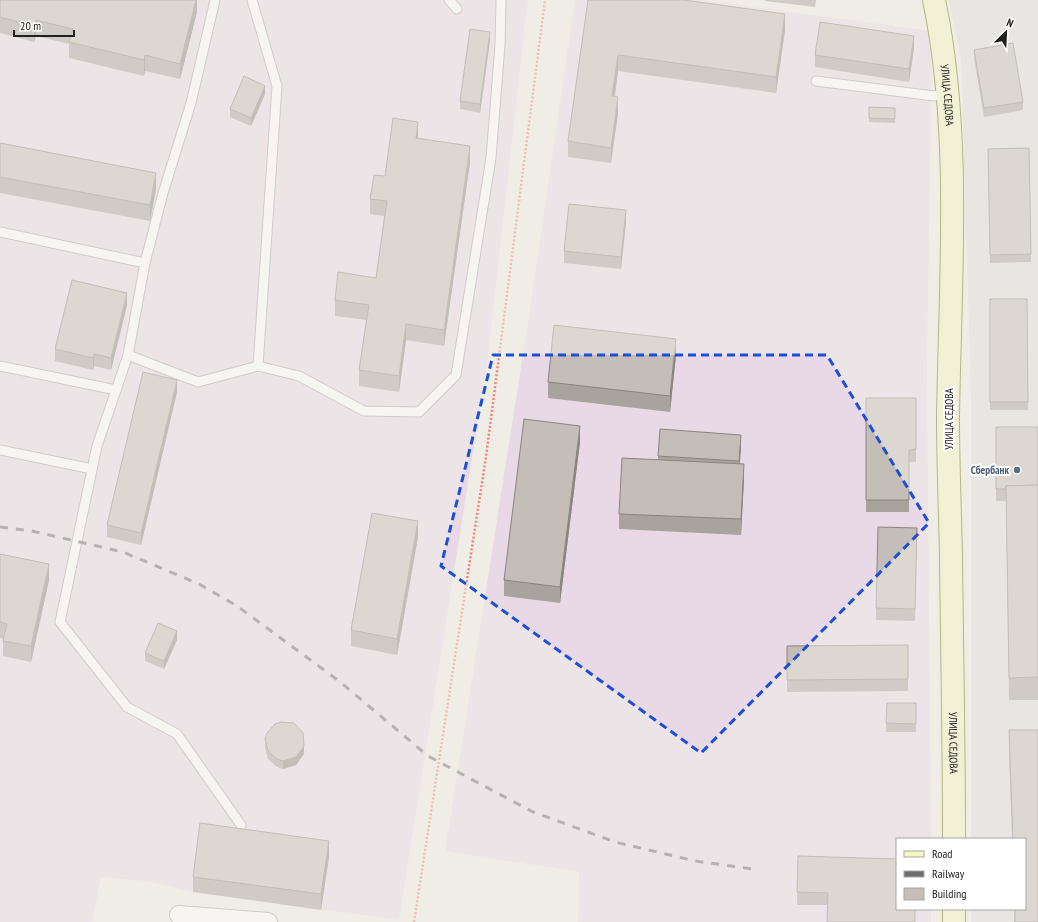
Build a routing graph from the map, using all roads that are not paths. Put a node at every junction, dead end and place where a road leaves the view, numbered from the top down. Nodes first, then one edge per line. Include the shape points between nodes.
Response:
1 (215, 0) edge
2 (252, 0) edge
3 (449, 0) edge
4 (501, 0) edge
5 (934, 0) edge
6 (457, 9) dead end
7 (816, 81) dead end
8 (947, 94) junction
9 (0, 232) edge
10 (145, 263) junction
11 (128, 355) junction
12 (0, 366) edge
13 (258, 366) junction
14 (116, 390) junction
15 (0, 450) edge
16 (92, 469) junction
17 (241, 825) dead end
18 (954, 838) edge
19 (954, 910) edge
20 (179, 916) dead end
21 (268, 922) edge
22 (954, 922) edge

1 - 10 lane via 191,103 163,193
2 - 13 lane via 277,86
3 - 6 lane
4 - 13 lane via 491,158 456,375 419,412 364,411 299,376
5 - 8 street, УЛИЦА СЕДОВА via 940,28
7 - 8 lane via 934,96
8 - 18 street, УЛИЦА СЕДОВА via 951,170 948,419
9 - 10 lane
10 - 11 lane
11 - 13 lane via 198,382
11 - 14 lane
12 - 14 lane
14 - 16 lane
15 - 16 lane
16 - 17 lane via 60,622 127,707 177,734
19 - 22 street
20 - 21 street

